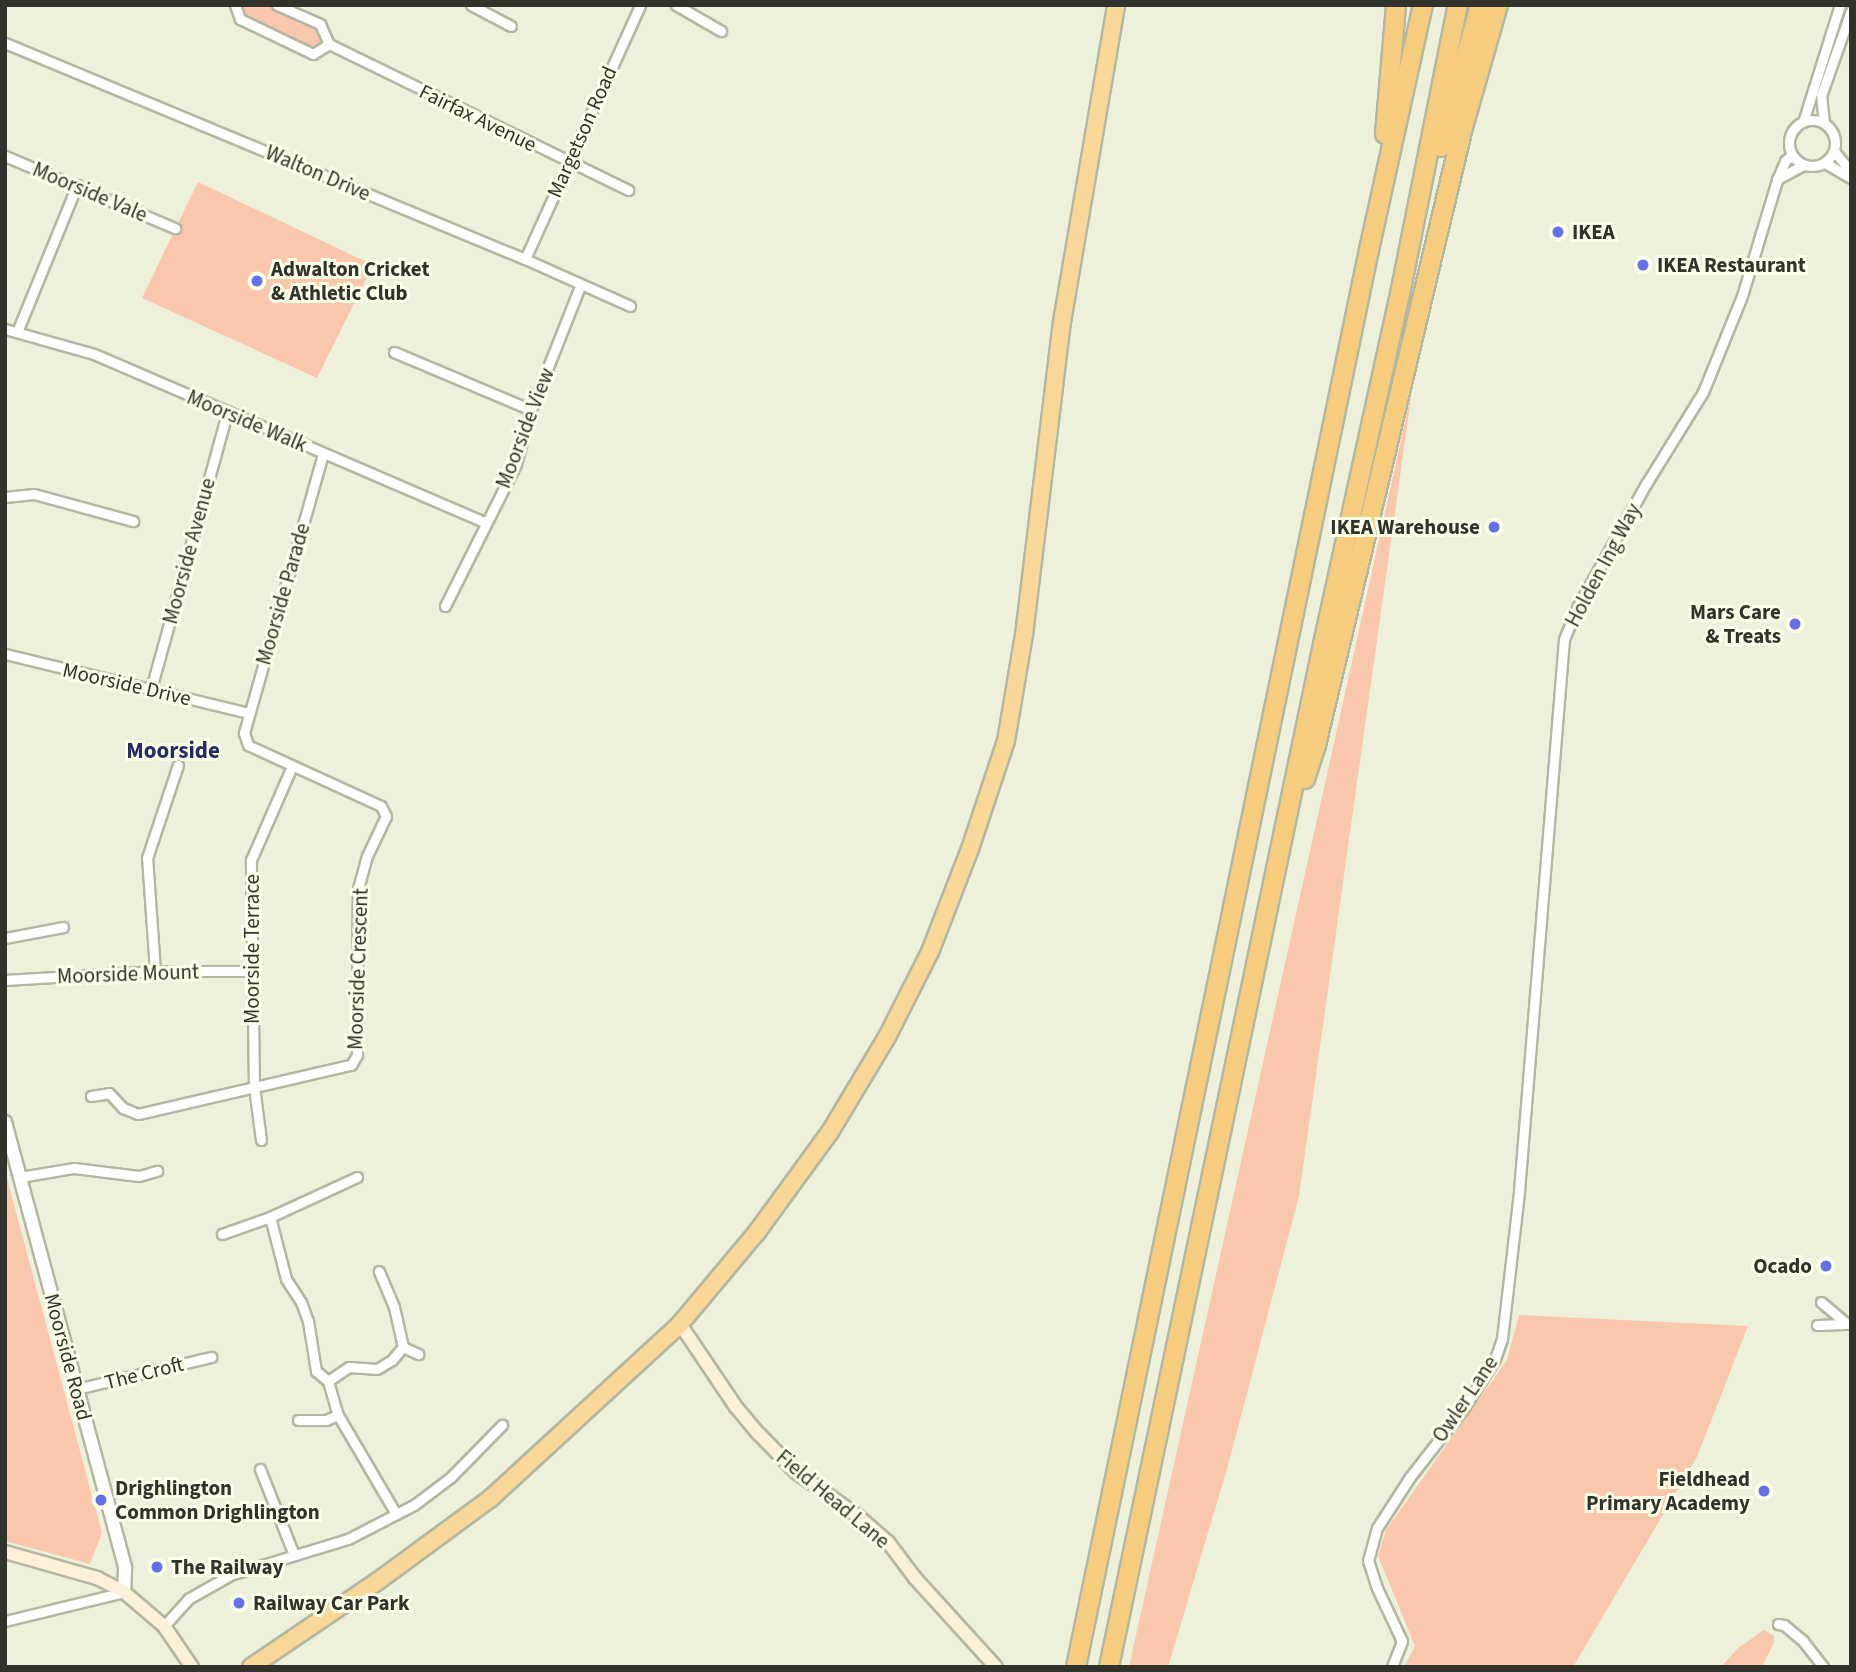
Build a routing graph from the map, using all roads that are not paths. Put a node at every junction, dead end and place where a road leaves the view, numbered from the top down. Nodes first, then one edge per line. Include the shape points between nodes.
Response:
1 (235, 5) edge
2 (278, 5) edge
3 (471, 5) edge
4 (639, 5) edge
5 (676, 5) edge
6 (1116, 5) edge
7 (1396, 5) edge
8 (1423, 5) edge
9 (1458, 5) edge
10 (1480, 5) edge
11 (1498, 5) edge
12 (1840, 5) edge
13 (1851, 12) edge
14 (511, 26) dead end
15 (1846, 26) junction
16 (721, 31) dead end
17 (5, 43) edge
18 (329, 44) junction
19 (1827, 46) junction
20 (1803, 122) junction
21 (1824, 123) junction
22 (1834, 151) junction
23 (1792, 155) junction
24 (5, 156) edge
25 (568, 161) junction
26 (1825, 163) junction
27 (1803, 165) junction
28 (1851, 172) edge
29 (1851, 178) edge
30 (1777, 180) junction
31 (77, 185) junction
32 (628, 190) dead end
33 (1380, 199) junction
34 (175, 228) dead end
35 (525, 259) junction
36 (580, 286) junction
37 (1401, 289) junction
38 (630, 306) dead end
39 (5, 329) edge
40 (17, 332) junction
41 (394, 352) dead end
42 (531, 410) junction
43 (227, 412) junction
44 (323, 454) junction
45 (5, 497) edge
46 (133, 521) dead end
47 (486, 523) junction
48 (445, 606) dead end
49 (5, 654) edge
50 (151, 689) junction
51 (249, 713) junction
52 (244, 733) joint
53 (178, 765) dead end
54 (292, 766) junction
55 (1275, 874) junction
56 (63, 927) dead end
57 (5, 939) edge
58 (155, 971) junction
59 (251, 971) junction
60 (5, 981) edge
61 (1528, 1063) joint
62 (254, 1087) junction
63 (91, 1096) dead end
64 (5, 1122) edge
65 (261, 1140) dead end
66 (158, 1171) dead end
67 (20, 1177) junction
68 (357, 1177) dead end
69 (270, 1217) junction
70 (222, 1234) dead end
71 (379, 1270) dead end
72 (1821, 1302) dead end
73 (680, 1324) junction
74 (1849, 1324) edge
75 (1817, 1325) dead end
76 (403, 1347) junction
77 (418, 1354) dead end
78 (211, 1357) dead end
79 (328, 1381) junction
80 (76, 1389) junction
81 (338, 1415) junction
82 (298, 1420) dead end
83 (502, 1425) dead end
84 (260, 1469) dead end
85 (396, 1514) junction
86 (5, 1552) edge
87 (294, 1555) junction
88 (124, 1592) junction
89 (5, 1621) edge
90 (1778, 1624) dead end
91 (164, 1626) junction
92 (192, 1667) edge
93 (251, 1667) edge
94 (996, 1667) edge
95 (1076, 1667) edge
96 (1109, 1667) edge
97 (1392, 1667) edge
98 (1824, 1667) edge

1 - 18 street via 240,19 313,54
2 - 18 street, Fairfax Avenue via 320,24
3 - 14 street
4 - 25 street, Margetson Road
5 - 16 street
6 - 73 highway via 1062,322 1024,635 1006,740 970,849 930,952 888,1035 830,1132 757,1232
7 - 33 highway
8 - 33 highway
9 - 37 highway
10 - 37 highway
11 - 55 highway via 1463,127 1316,745
12 - 19 street, Holden Ing Way
13 - 15 street, Holden Ing Way
15 - 19 street, Holden Ing Way
15 - 21 street, Holden Ing Way via 1821,96
17 - 35 street, Walton Drive
18 - 25 street, Fairfax Avenue
19 - 20 street, Holden Ing Way
20 - 21 street
20 - 23 street, Holden Ing Way via 1789,139
21 - 22 street, Holden Ing Way via 1834,135
22 - 26 street
22 - 28 street, Holden Ing Way
23 - 27 street
23 - 30 street, Holden Ing Way
24 - 31 street, Moorside Vale
25 - 32 street, Fairfax Avenue
25 - 35 street, Margetson Road
26 - 27 street
26 - 29 street
27 - 30 street
30 - 61 street, Holden Ing Way via 1742,296 1703,392 1646,484 1564,639
31 - 34 street, Moorside Vale
31 - 40 street
33 - 95 highway
35 - 36 street, Walton Drive
36 - 38 street, Walton Drive
36 - 42 street, Moorside View
37 - 55 highway
39 - 40 street, Moorside Walk
40 - 43 street, Moorside Walk via 94,354
41 - 42 street
42 - 47 street, Moorside View via 516,464
43 - 44 street, Moorside Walk
43 - 50 street, Moorside Avenue
44 - 47 street, Moorside Walk
44 - 51 street, Moorside Parade
45 - 46 street via 34,494
47 - 48 street, Moorside View
49 - 50 street, Moorside Drive
50 - 51 street, Moorside Drive
51 - 52 street, Moorside Parade
52 - 54 street, Moorside Crescent via 248,745
53 - 58 street via 147,858
54 - 59 street, Moorside Terrace via 251,860
54 - 62 street, Moorside Crescent via 381,806 386,816 358,889 357,1055 351,1065
55 - 96 highway
56 - 57 street
58 - 59 street, Moorside Mount
58 - 60 street, Moorside Mount
59 - 62 street, Moorside Terrace
61 - 97 street, Owler Lane via 1502,1339 1495,1359 1463,1409 1377,1528 1368,1561 1402,1641
62 - 63 street, Moorside Crescent via 138,1114 123,1108 108,1093
62 - 65 street, Moorside Terrace
64 - 67 street, Moorside Road
66 - 67 street via 139,1177 74,1168
67 - 80 street, Moorside Road
68 - 69 street
69 - 70 street
69 - 79 street via 286,1279 308,1321 316,1371
71 - 76 street
72 - 74 street
73 - 93 highway via 491,1497
73 - 94 main road, Field Head Lane via 759,1434 796,1472 888,1542
74 - 75 street
76 - 77 street
76 - 79 street via 377,1369 349,1367
78 - 80 street, The Croft
79 - 81 street
80 - 88 street, Moorside Road via 125,1568
81 - 82 street
81 - 85 street
83 - 85 street via 451,1477
84 - 87 street
85 - 87 street via 348,1539
86 - 88 main road via 97,1578
87 - 91 street via 230,1575 188,1600
88 - 89 street
88 - 91 main road
90 - 98 street via 1803,1641
91 - 92 main road

